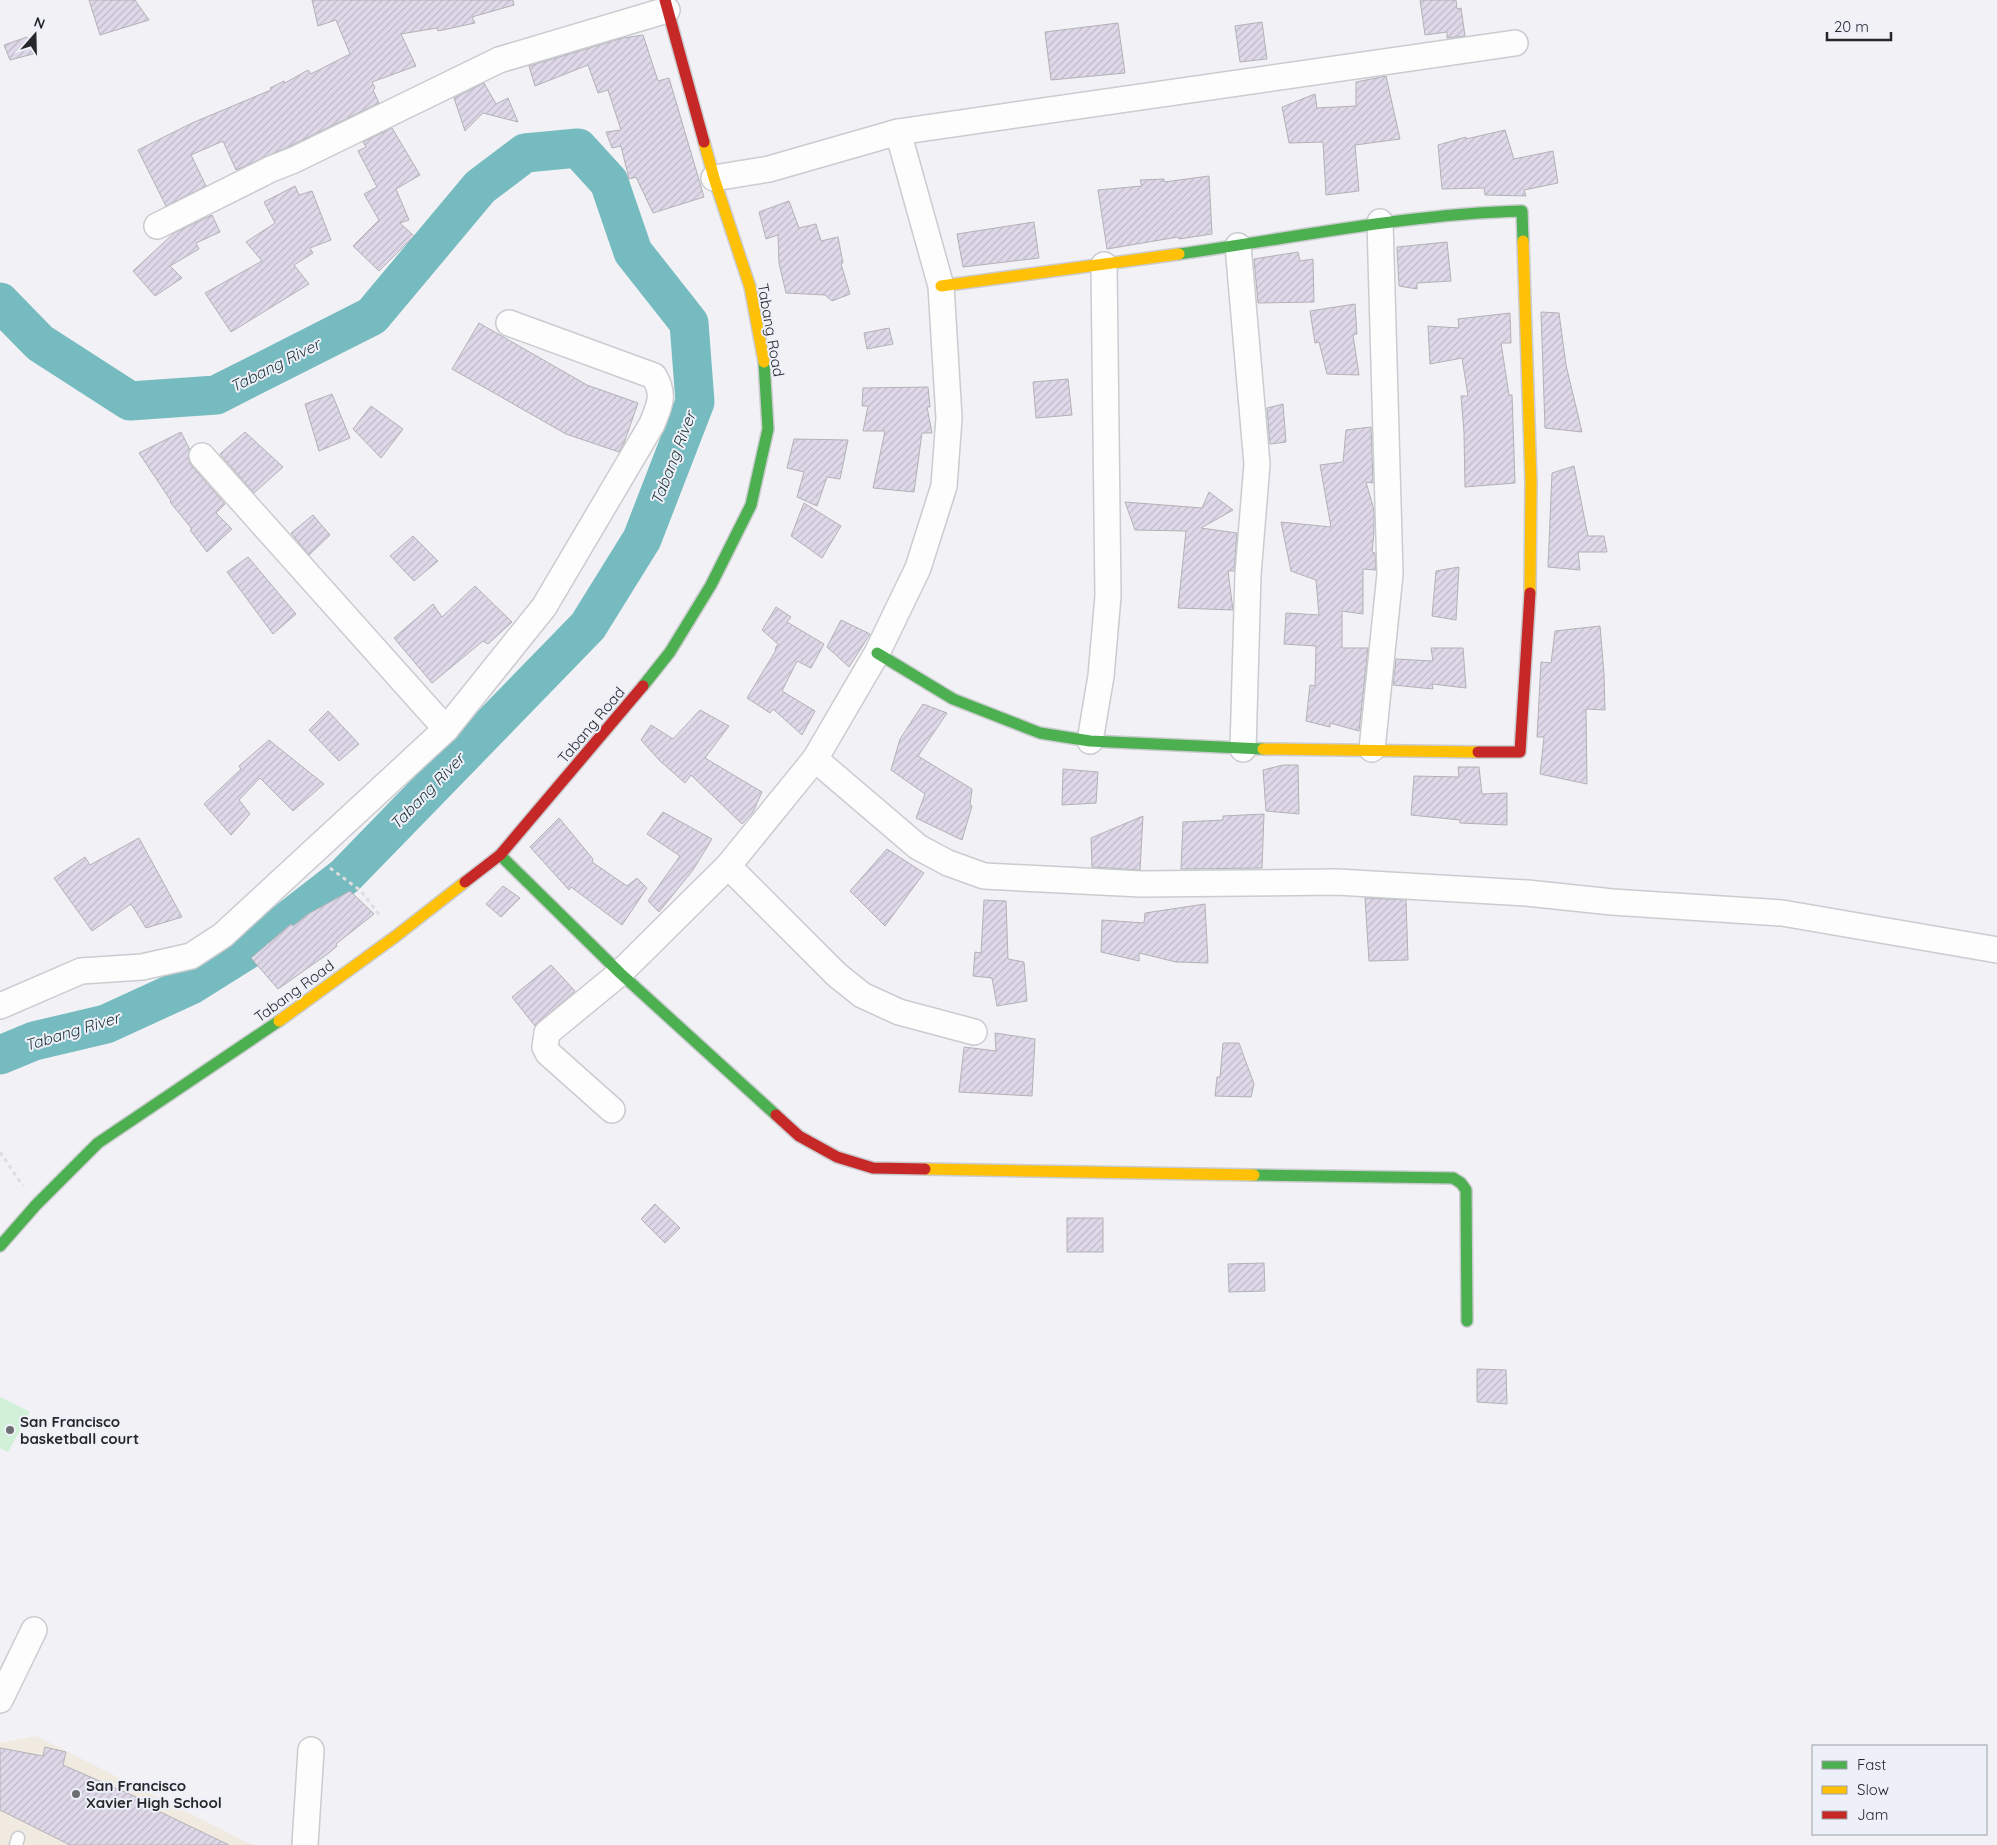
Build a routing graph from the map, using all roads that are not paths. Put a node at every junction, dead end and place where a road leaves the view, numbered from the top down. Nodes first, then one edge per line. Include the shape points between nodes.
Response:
1 (666, 5) edge
2 (1515, 43) dead end
3 (898, 132) junction
4 (714, 178) junction
5 (1380, 222) junction
6 (157, 226) dead end
7 (1238, 246) junction
8 (1104, 265) junction
9 (941, 286) junction
10 (508, 323) dead end
11 (202, 456) dead end
12 (877, 653) junction
13 (446, 729) junction
14 (1090, 741) junction
15 (1243, 749) junction
16 (1372, 749) junction
17 (816, 759) junction
18 (500, 855) junction
19 (728, 866) junction
20 (1997, 950) edge
21 (620, 973) junction
22 (0, 1006) edge
23 (974, 1032) dead end
24 (612, 1110) dead end
25 (0, 1246) edge
26 (1467, 1321) dead end
27 (34, 1630) dead end
28 (0, 1700) edge
29 (311, 1750) dead end
30 (304, 1845) edge

1 - 4 street, Tabang Road
1 - 6 street via 499,60
2 - 3 street
3 - 4 street via 769,169
3 - 9 street
4 - 18 street, Tabang Road via 750,287 764,358 768,430 751,505 711,585 670,652
5 - 7 street
5 - 16 street via 1390,574
5 - 16 street via 1522,212 1532,482 1531,573 1520,752
7 - 8 street
7 - 15 street via 1257,464 1248,574
8 - 9 street
8 - 14 street via 1108,596
9 - 12 street via 949,418 944,486 918,568
10 - 13 street via 654,376 661,388 660,406 544,607
11 - 13 street
12 - 14 street via 953,699 1040,733
12 - 17 street
13 - 22 street via 223,935 191,956 142,967 81,971
14 - 15 street
15 - 16 street
17 - 19 street
17 - 20 street via 918,847 948,863 984,876 1141,884 1337,882 1527,893 1782,913
18 - 21 street
18 - 25 street, Tabang Road via 396,936 266,1030 98,1143
19 - 21 street
19 - 23 street via 837,975 862,994 899,1012
21 - 24 street via 547,1034 545,1041 548,1053
21 - 26 street via 799,1136 837,1157 873,1168 1453,1178 1466,1190
27 - 28 street
29 - 30 street

